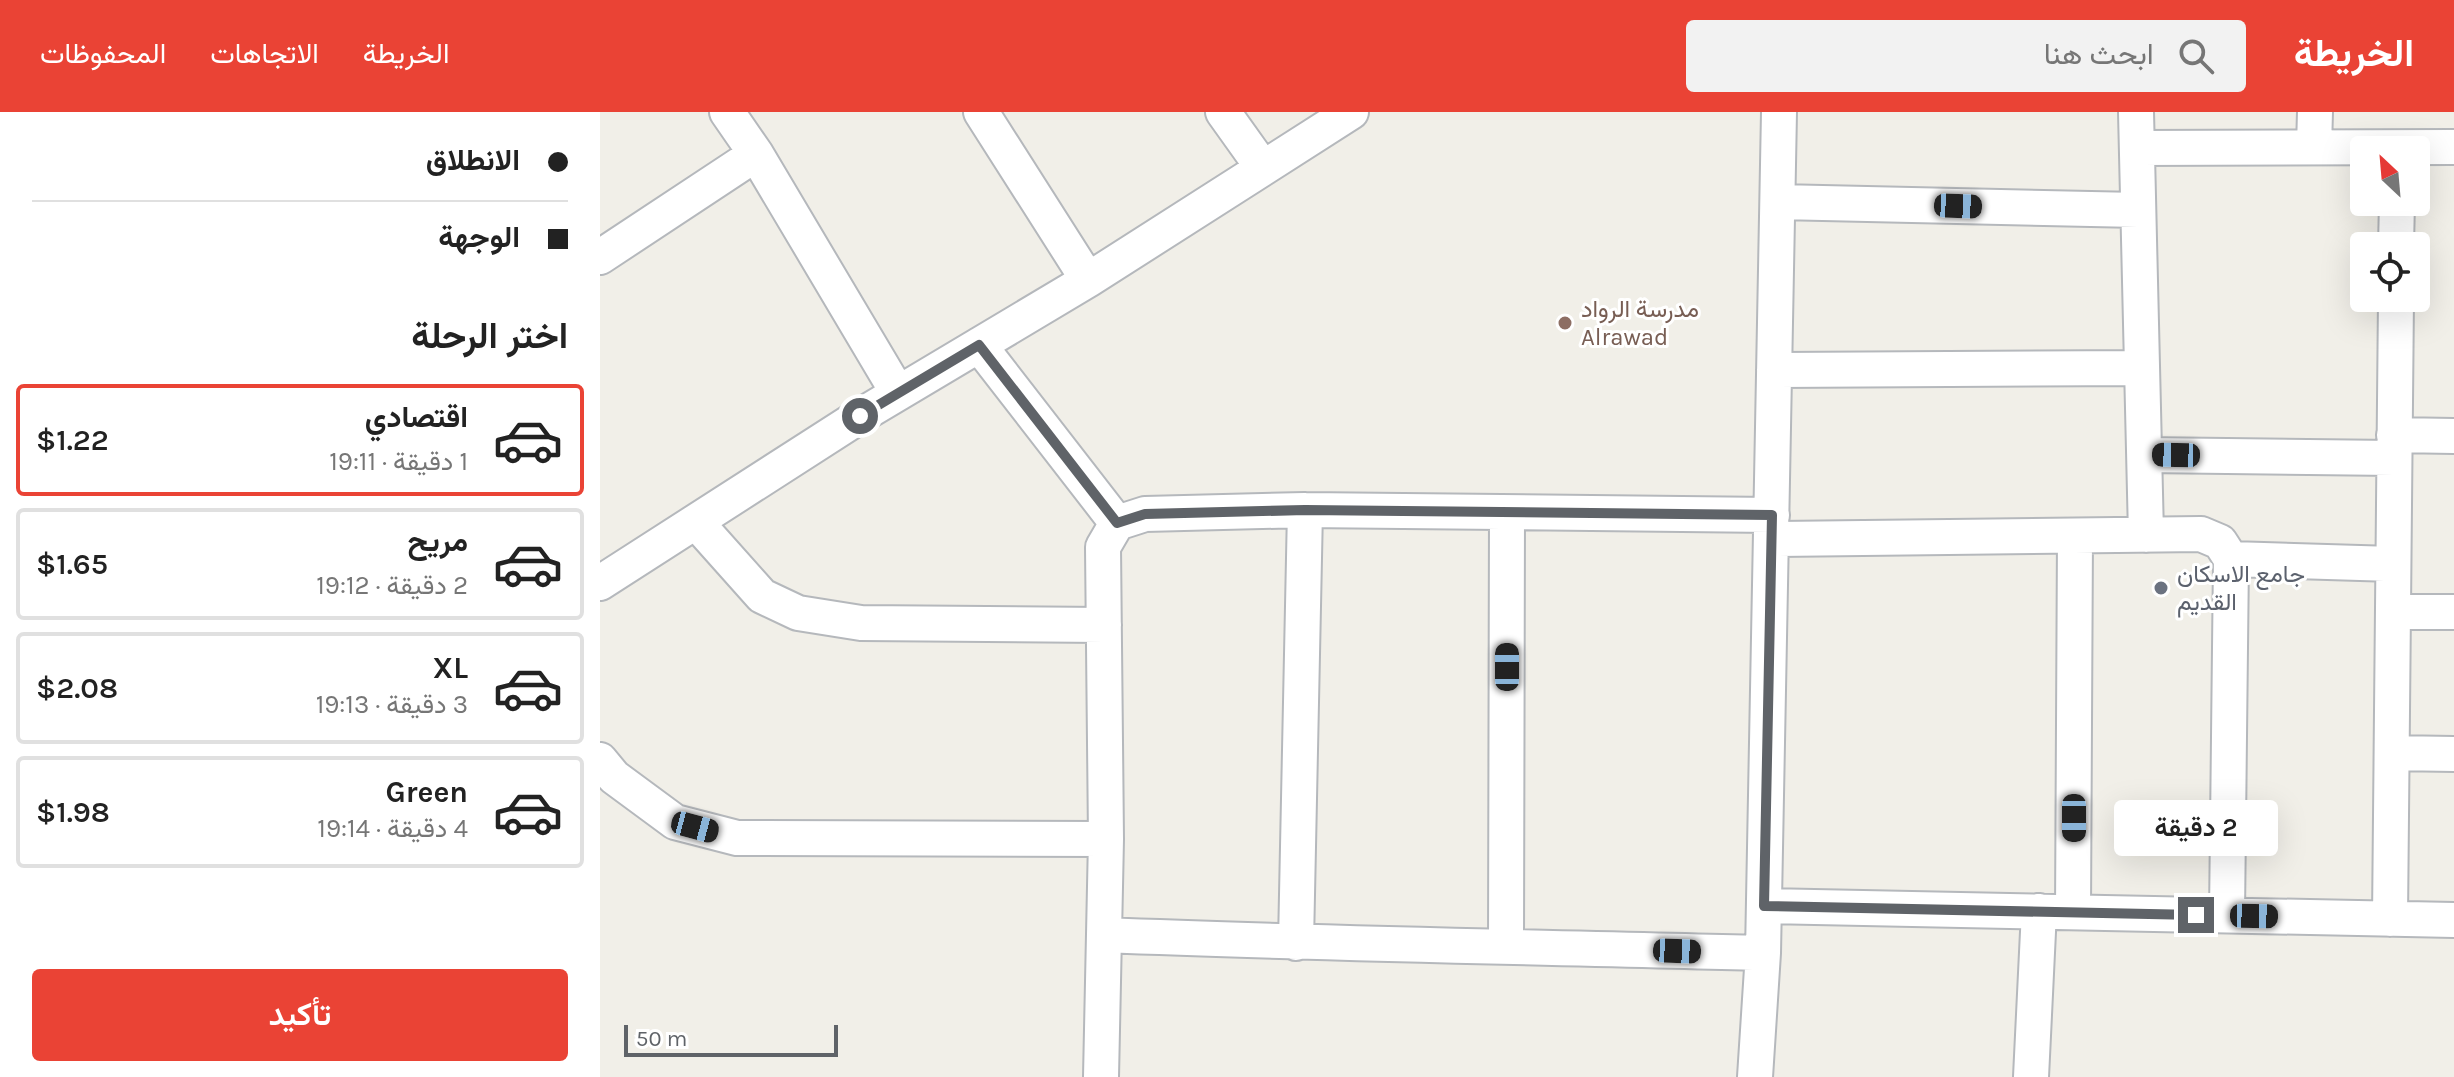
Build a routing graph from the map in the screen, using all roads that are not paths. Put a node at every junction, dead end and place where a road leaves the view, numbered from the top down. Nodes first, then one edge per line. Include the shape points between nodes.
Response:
1 (727, 112) edge
2 (981, 112) edge
3 (1223, 112) edge
4 (1351, 112) edge
5 (1779, 112) edge
6 (2136, 112) edge
7 (2315, 112) edge
8 (2314, 147) junction
9 (2350, 147) edge
10 (2430, 147) edge
11 (2454, 147) edge
12 (2137, 148) junction
13 (756, 154) junction
14 (1263, 168) junction
15 (1778, 202) junction
16 (2138, 210) junction
17 (600, 257) edge
18 (1088, 280) junction
19 (2396, 312) edge
20 (979, 345) junction
21 (2142, 368) junction
22 (1774, 370) junction
23 (898, 393) junction
24 (2454, 436) edge
25 (2394, 447) junction
26 (2145, 455) junction
27 (1305, 510) junction
28 (1507, 513) junction
29 (696, 522) junction
30 (1117, 523) junction
31 (1772, 527) junction
32 (2146, 535) junction
33 (2075, 536) junction
34 (2231, 559) junction
35 (2393, 564) junction
36 (600, 583) edge
37 (2393, 612) junction
38 (2454, 612) edge
39 (1104, 625) junction
40 (2392, 753) junction
41 (2454, 754) edge
42 (600, 760) edge
43 (1106, 839) junction
44 (1764, 906) junction
45 (2039, 911) junction
46 (2073, 912) junction
47 (2227, 915) junction
48 (2390, 919) junction
49 (2454, 920) edge
50 (1104, 935) junction
51 (1296, 943) junction
52 (1506, 946) junction
53 (1763, 953) junction
54 (1101, 1077) edge
55 (1755, 1077) edge
56 (2031, 1077) edge

1 - 13 street
2 - 18 street
3 - 14 street
4 - 14 street
5 - 15 street
6 - 12 street
7 - 8 street
8 - 9 street
8 - 12 street
10 - 11 street
12 - 16 street
13 - 17 street
13 - 23 street
14 - 18 street
15 - 16 street
15 - 22 street
16 - 21 street
18 - 20 street
19 - 25 street
20 - 23 street
20 - 30 street
21 - 22 street
21 - 26 street
22 - 31 street
23 - 29 street
24 - 25 street
25 - 26 street
25 - 35 street
26 - 32 street
27 - 28 street
27 - 30 street via 1145,514
27 - 51 street
28 - 31 street
28 - 52 street
29 - 36 street
29 - 39 street via 762,596 798,613 861,623
30 - 39 street via 1103,547
31 - 33 street
31 - 44 street
32 - 33 street
32 - 34 street via 2201,534 2220,542
33 - 46 street
34 - 35 street
34 - 47 street
35 - 37 street
37 - 38 street
37 - 40 street
39 - 43 street
40 - 41 street
40 - 48 street
42 - 43 street via 614,777 675,822 737,838
43 - 50 street
44 - 45 street
44 - 53 street
45 - 46 street
45 - 56 street
46 - 47 street
47 - 48 street
48 - 49 street
50 - 51 street
50 - 54 street
51 - 52 street
52 - 53 street
53 - 55 street

